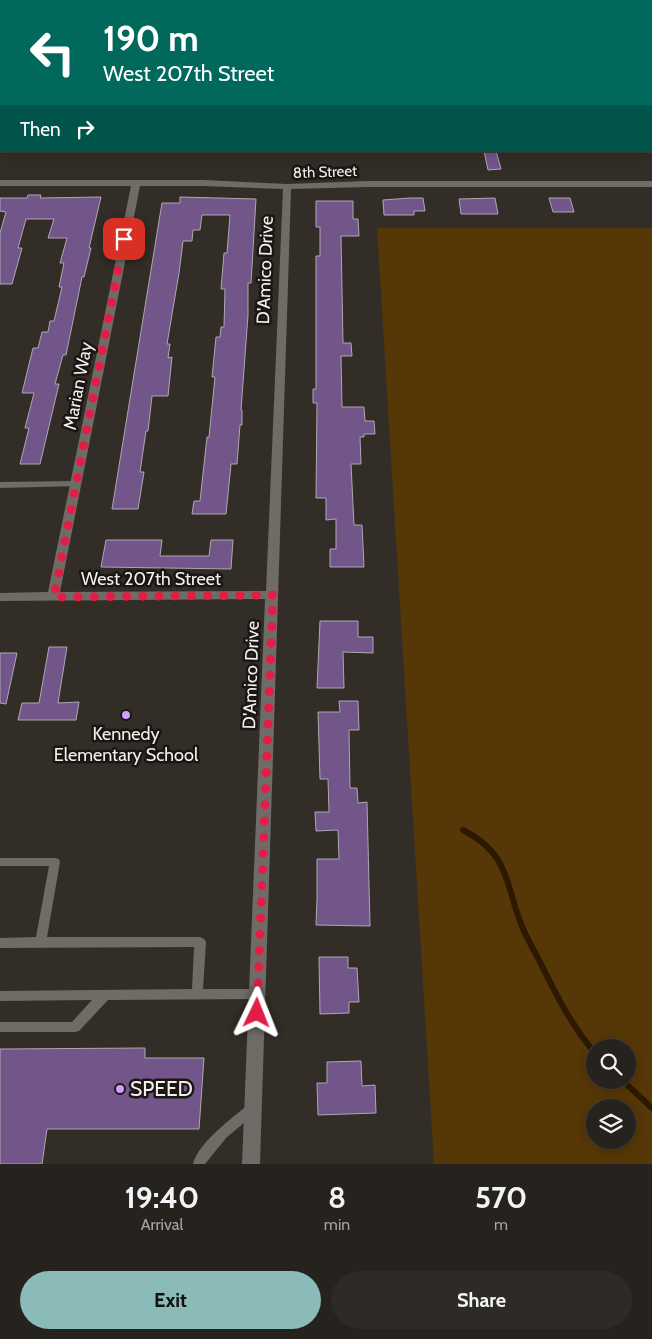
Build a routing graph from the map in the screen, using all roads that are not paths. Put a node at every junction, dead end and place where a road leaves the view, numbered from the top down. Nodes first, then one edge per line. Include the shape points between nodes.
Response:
1 (136, 182) junction
2 (0, 183) edge
3 (652, 184) edge
4 (287, 187) junction
5 (0, 484) edge
6 (76, 484) junction
7 (273, 595) junction
8 (0, 597) edge
9 (54, 597) junction
10 (0, 862) edge
11 (41, 942) junction
12 (0, 943) edge
13 (197, 994) junction
14 (258, 994) junction
15 (0, 996) edge
16 (105, 996) junction
17 (0, 1027) edge
18 (253, 1108) junction
19 (199, 1164) edge
20 (251, 1164) edge

1 - 2 street, 8th Street
1 - 4 street, 8th Street
1 - 6 street, Marian Way
3 - 4 street, 8th Street
4 - 7 street, D'Amico Drive
5 - 6 lane
6 - 9 street, Marian Way
7 - 9 street, West 207th Street
7 - 14 street, D'Amico Drive
8 - 9 street, West 207th Street
10 - 11 lane via 55,862
11 - 12 lane
11 - 13 lane via 200,942
13 - 14 lane
13 - 16 lane
14 - 18 street, D'Amico Drive
15 - 16 lane
16 - 17 lane via 75,1027
18 - 19 lane via 222,1134
18 - 20 street, D'Amico Drive

